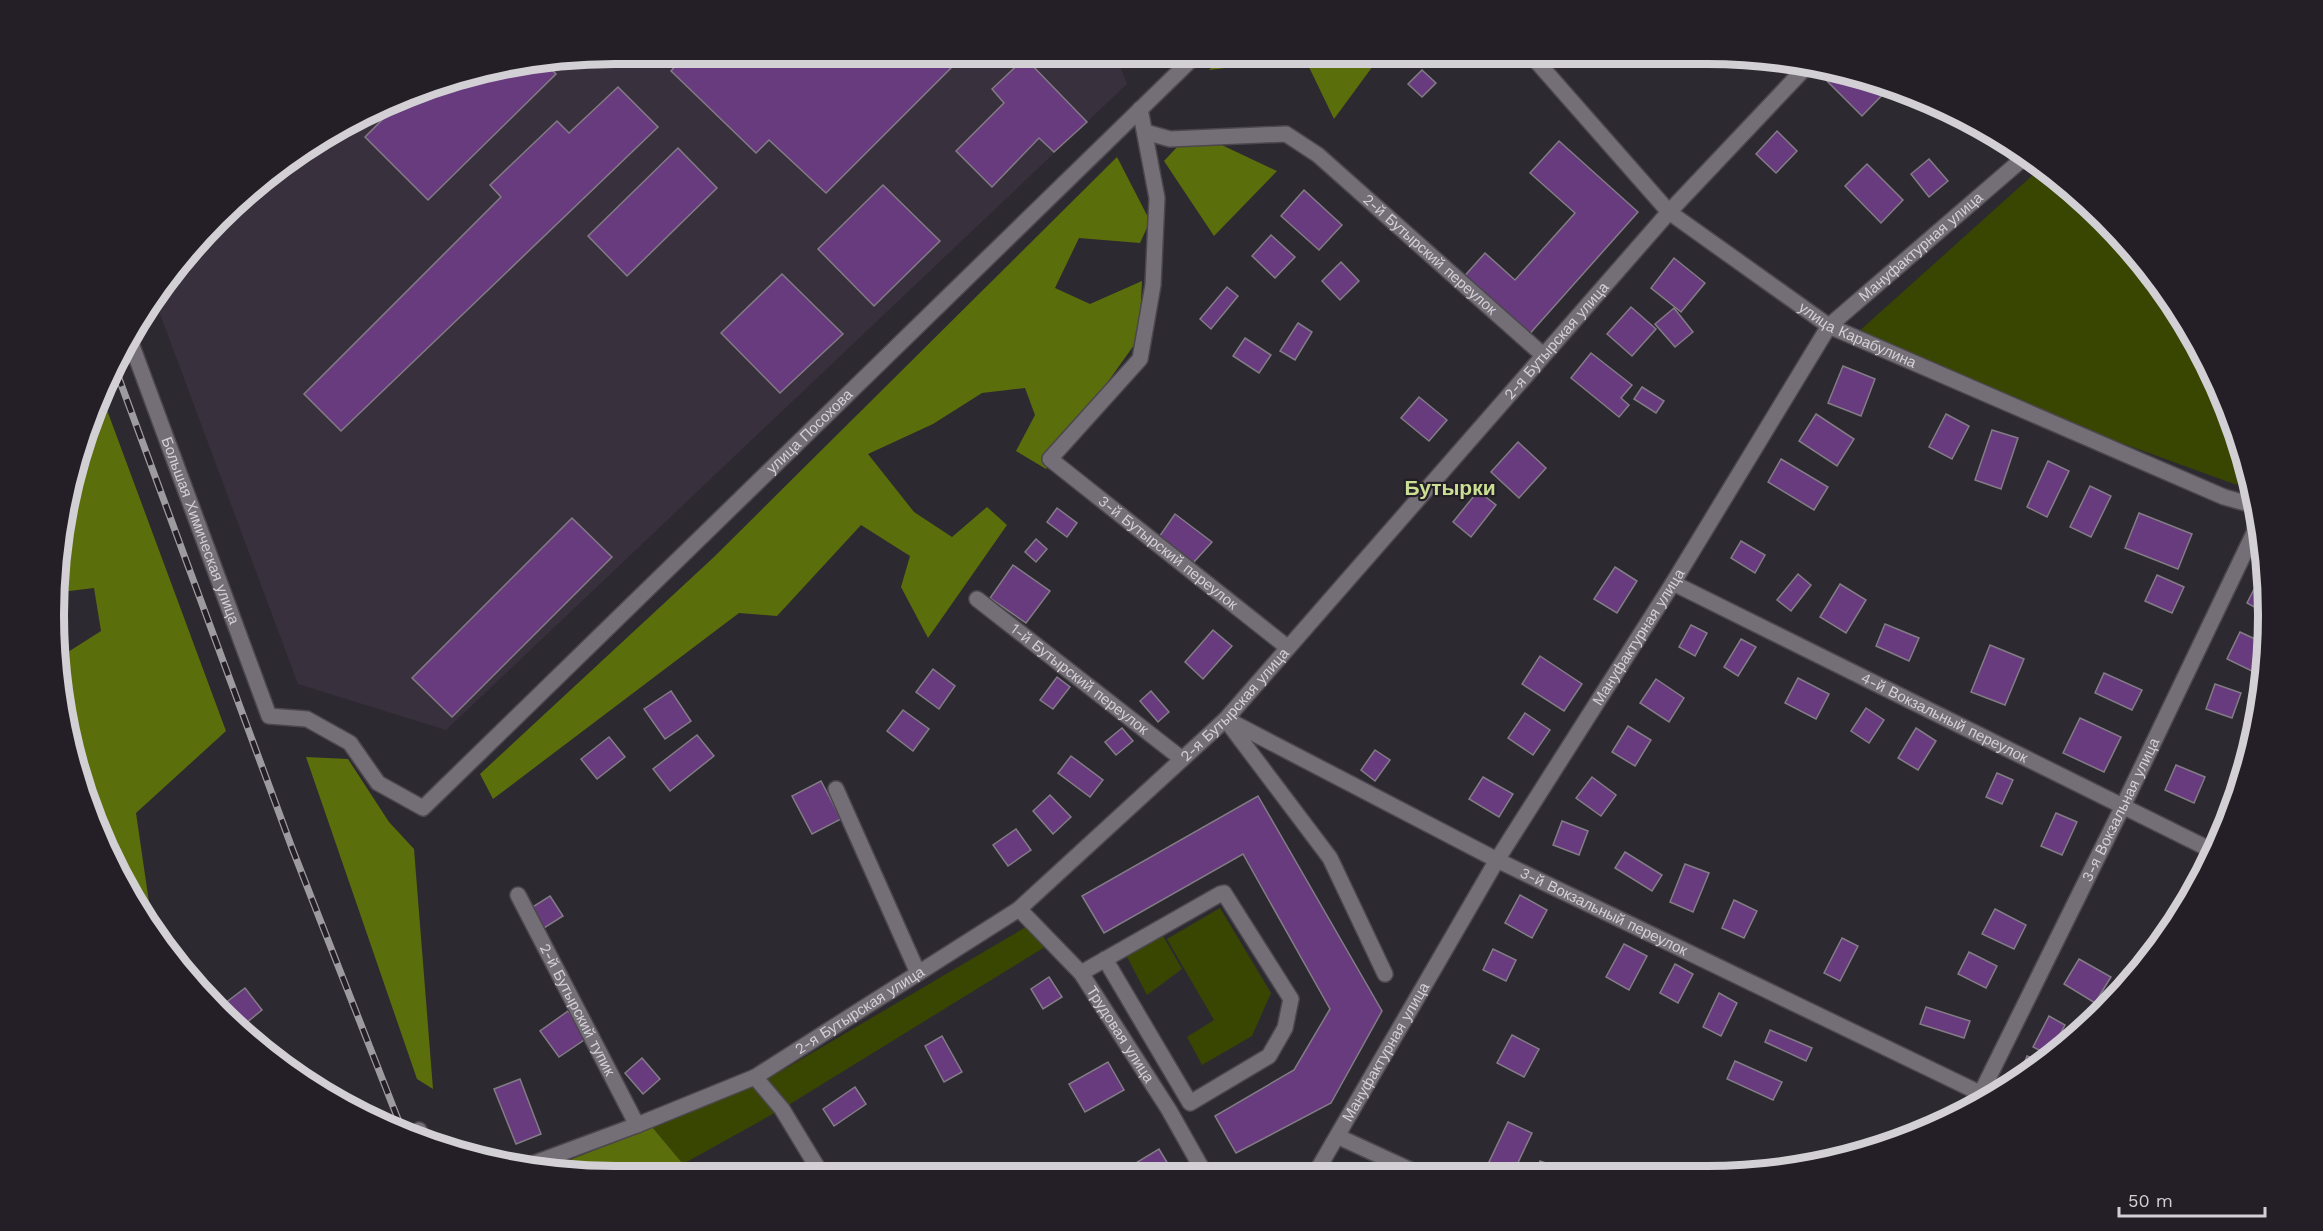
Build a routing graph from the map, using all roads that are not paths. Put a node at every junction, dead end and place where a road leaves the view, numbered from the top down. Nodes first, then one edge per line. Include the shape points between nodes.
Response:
1 (1187, 64) edge
2 (1539, 64) edge
3 (1801, 73) edge
4 (1140, 109) junction
5 (1145, 132) junction
6 (2020, 161) edge
7 (1669, 212) junction
8 (1829, 326) junction
9 (132, 350) edge
10 (1543, 355) junction
11 (2247, 503) edge
12 (2253, 536) edge
13 (1673, 583) junction
14 (977, 599) dead end
15 (1287, 647) junction
16 (269, 716) joint
17 (1226, 719) junction
18 (1182, 759) junction
19 (836, 789) dead end
20 (2123, 806) junction
21 (2207, 848) edge
22 (1497, 860) junction
23 (518, 895) dead end
24 (1019, 909) junction
25 (1105, 959) junction
26 (918, 973) junction
27 (1081, 973) junction
28 (1385, 974) dead end
29 (755, 1077) junction
30 (1985, 1092) edge
31 (1978, 1096) edge
32 (637, 1125) junction
33 (1339, 1137) junction
34 (539, 1161) edge
35 (817, 1166) edge
36 (1200, 1166) edge
37 (1320, 1166) edge
38 (1402, 1166) edge

1 - 4 street, улица Посохова
2 - 7 street, улица Карабулина
3 - 7 street, 2-я Бутырская улица
4 - 5 street
4 - 16 street, улица Посохова via 423,808 378,783 350,742 307,719
5 - 10 street, 2-й Бутырский переулок via 1170,139 1286,134 1318,155
5 - 15 street, 3-й Бутырский переулок via 1157,198 1153,285 1140,358 1050,459
6 - 8 street, Мануфактурная улица
7 - 8 street, улица Карабулина
7 - 10 street, 2-я Бутырская улица
8 - 11 street, улица Карабулина via 2224,497
8 - 13 street, Мануфактурная улица
9 - 16 street, Большая Химическая улица
10 - 15 street, 2-я Бутырская улица
12 - 20 street, 3-я Вокзальная улица
13 - 20 street, 4-й Вокзальный переулок
13 - 22 street, Мануфактурная улица
14 - 18 street, 1-й Бутырский переулок
15 - 17 street, 2-я Бутырская улица
17 - 18 street, 2-я Бутырская улица
17 - 22 street, 3-й Вокзальный переулок
17 - 28 street via 1330,858
18 - 24 street, 2-я Бутырская улица
19 - 26 street
20 - 21 street, 4-й Вокзальный переулок
20 - 30 street, 3-я Вокзальная улица
22 - 31 street, 3-й Вокзальный переулок
22 - 33 street, Мануфактурная улица
23 - 32 street, 2-й Бутырский тупик
24 - 26 street, 2-я Бутырская улица
24 - 27 street, Трудовая улица
25 - 25 street via 1224,893 1291,999 1285,1028 1269,1056 1190,1102
25 - 27 street
26 - 29 street, 2-я Бутырская улица
27 - 36 street, Трудовая улица
29 - 32 street, 2-я Бутырская улица
29 - 35 street via 782,1109
32 - 34 street, 2-я Бутырская улица
33 - 37 street, Мануфактурная улица
33 - 38 street

